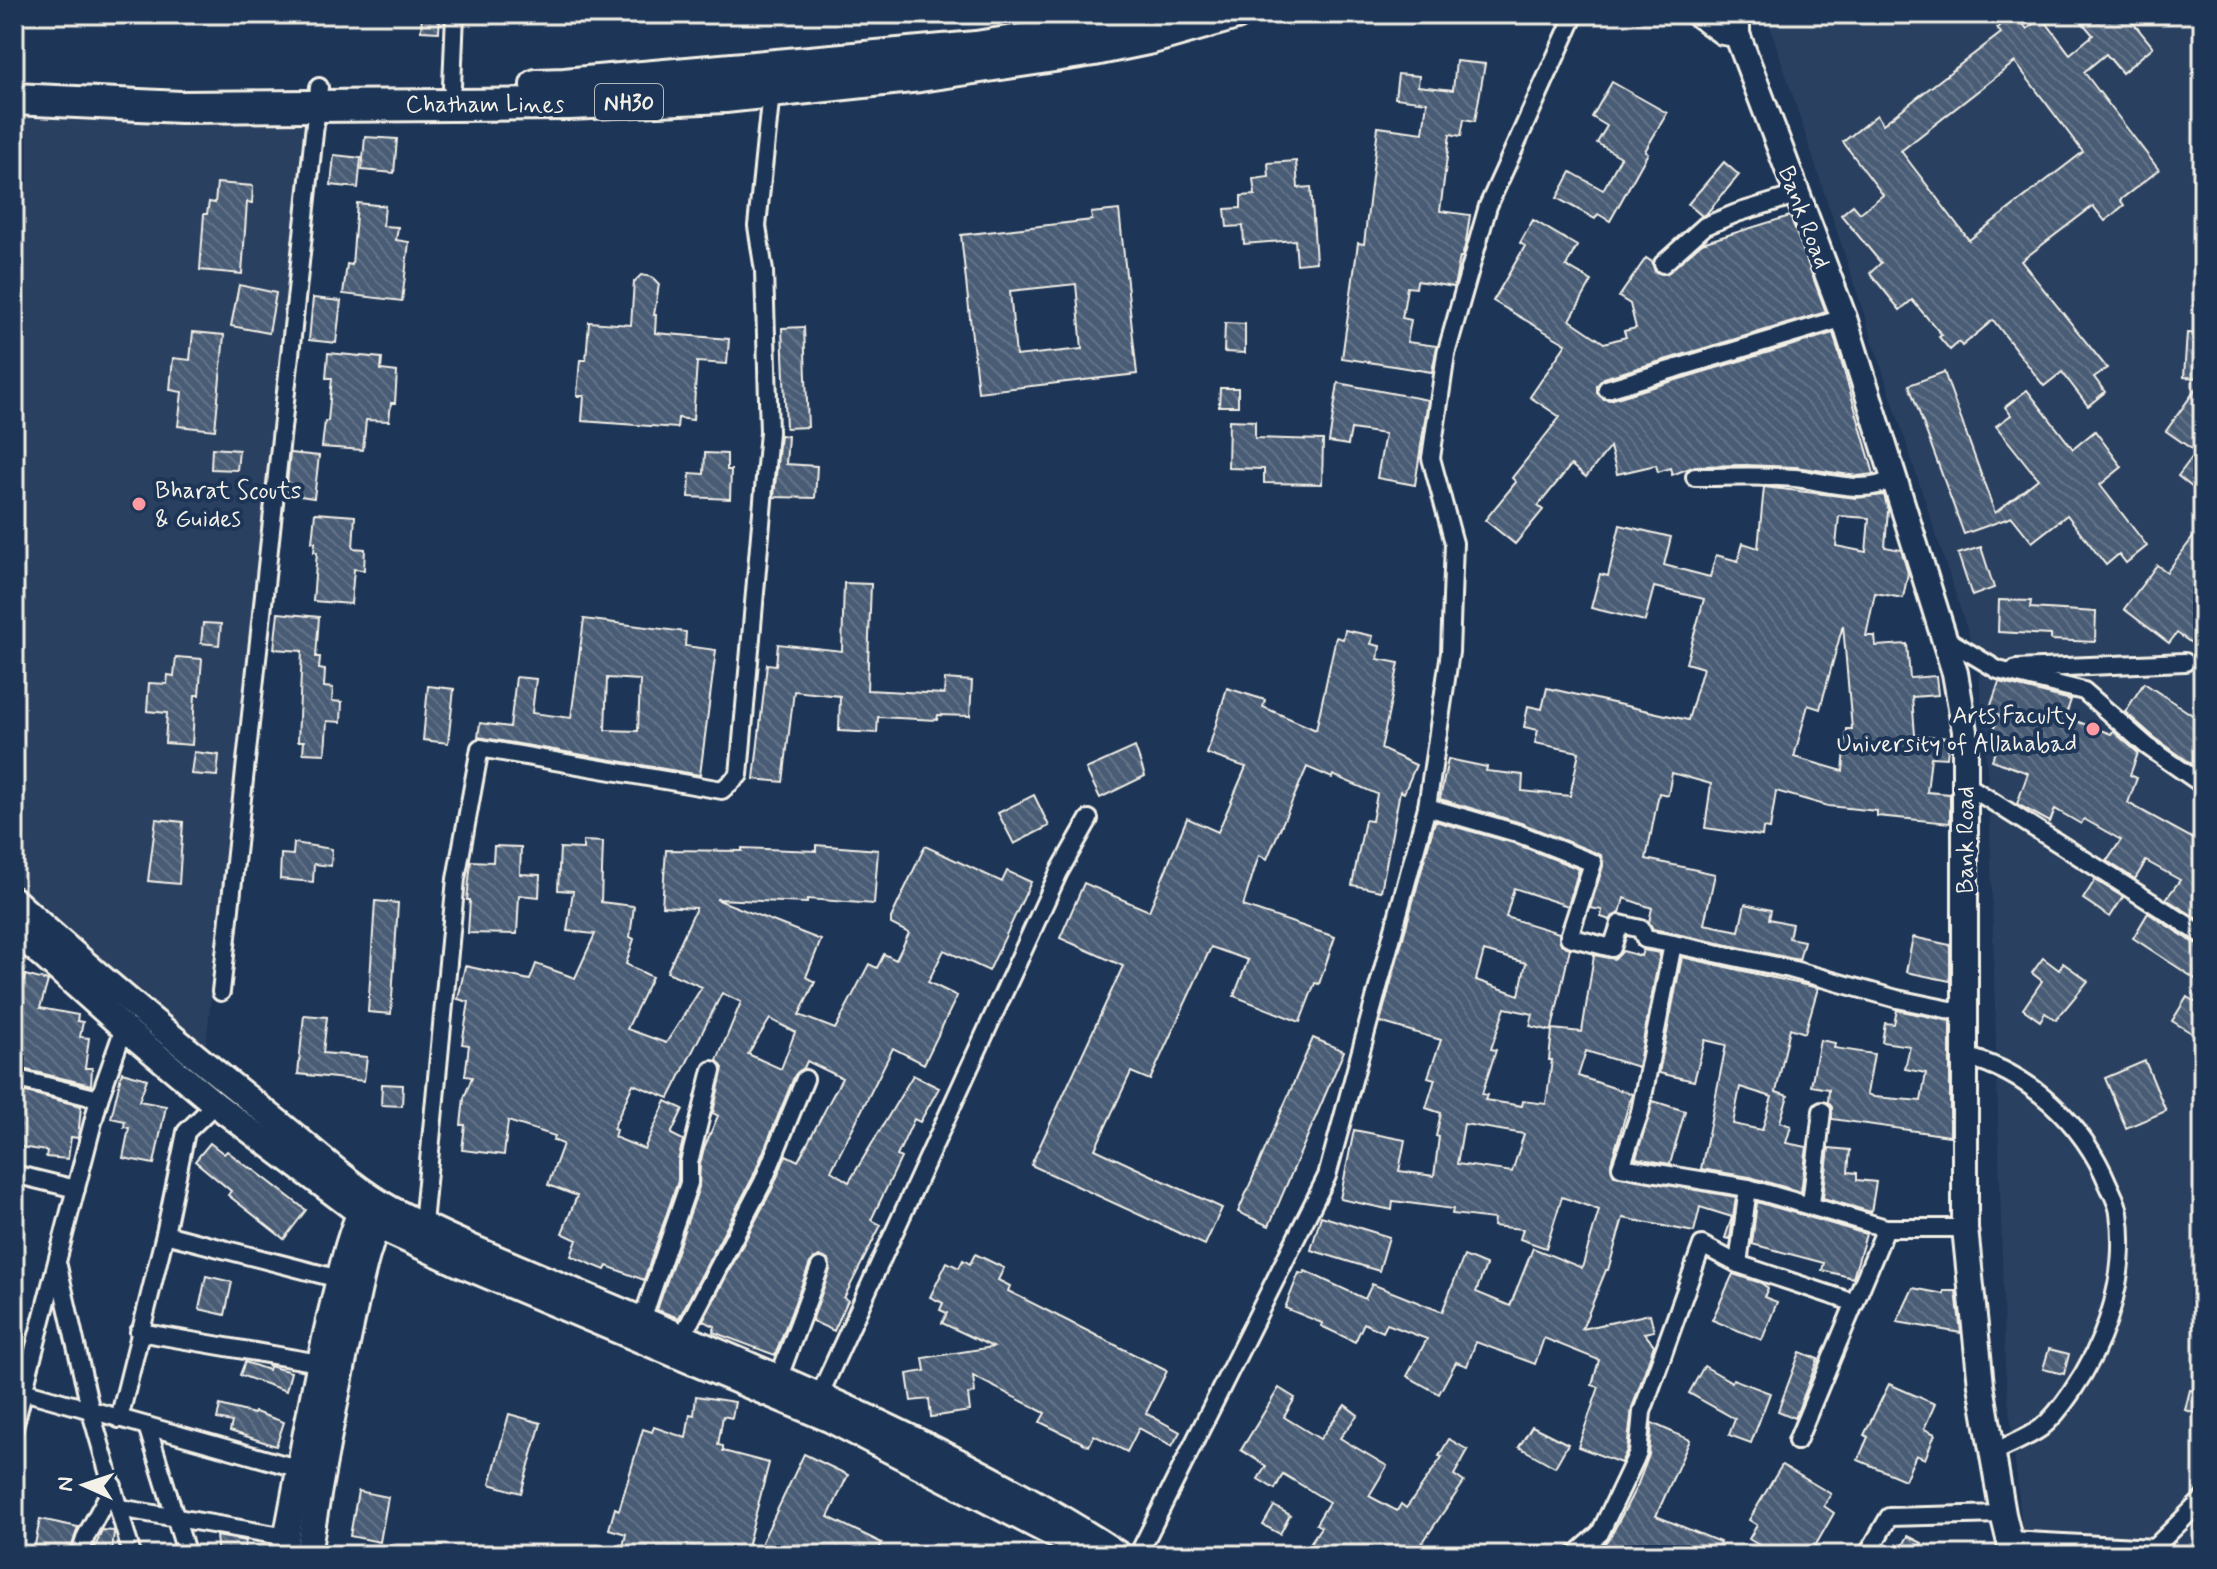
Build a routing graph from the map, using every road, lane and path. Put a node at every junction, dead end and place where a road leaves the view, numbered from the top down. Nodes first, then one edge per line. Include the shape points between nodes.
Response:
1 (455, 14) edge
2 (1174, 14) edge
3 (1236, 14) edge
4 (1575, 14) edge
5 (1698, 14) edge
6 (1737, 24) edge
7 (14, 78) edge
8 (452, 86) junction
9 (771, 92) junction
10 (318, 96) junction
11 (14, 99) edge
12 (1796, 195) junction
13 (1663, 264) dead end
14 (1844, 318) junction
15 (1607, 389) dead end
16 (1695, 477) dead end
17 (1892, 479) junction
18 (1943, 637) junction
19 (2185, 662) dead end
20 (1998, 670) junction
21 (1965, 784) junction
22 (2203, 785) edge
23 (1427, 807) junction
24 (1089, 819) dead end
25 (14, 900) edge
26 (14, 930) edge
27 (2203, 935) edge
28 (1673, 944) junction
29 (221, 992) dead end
30 (1965, 1013) junction
31 (124, 1028) junction
32 (1964, 1056) junction
33 (712, 1070) dead end
34 (14, 1078) edge
35 (805, 1079) dead end
36 (99, 1099) junction
37 (215, 1104) junction
38 (1822, 1111) dead end
39 (14, 1174) edge
40 (1748, 1188) junction
41 (76, 1189) junction
42 (1811, 1204) junction
43 (374, 1210) junction
44 (423, 1224) junction
45 (1886, 1228) junction
46 (1965, 1228) junction
47 (165, 1234) junction
48 (57, 1261) junction
49 (1738, 1264) junction
50 (820, 1267) dead end
51 (339, 1279) junction
52 (1855, 1303) junction
53 (642, 1320) junction
54 (139, 1332) junction
55 (682, 1337) junction
56 (319, 1363) junction
57 (779, 1377) junction
58 (18, 1390) edge
59 (820, 1394) junction
60 (91, 1412) junction
61 (119, 1419) junction
62 (147, 1426) junction
63 (14, 1428) edge
64 (1797, 1441) dead end
65 (1993, 1453) junction
66 (300, 1469) junction
67 (113, 1486) junction
68 (2203, 1499) edge
69 (119, 1508) junction
70 (2003, 1514) junction
71 (176, 1516) junction
72 (285, 1546) edge
73 (2012, 1548) edge
74 (80, 1555) edge
75 (132, 1555) edge
76 (187, 1555) edge
77 (308, 1555) edge
78 (1093, 1555) edge
79 (1120, 1555) edge
80 (1138, 1555) edge
81 (1575, 1555) edge
82 (1867, 1555) edge

1 - 8 street
2 - 8 highway, Chatham Lines / NH30 via 976,47 564,84
3 - 9 highway, Chatham Lines / NH30 via 1094,50
4 - 23 street via 1488,206 1446,354 1431,458 1454,543 1451,636
5 - 6 main road via 1723,32
6 - 12 main road, Bank Road
7 - 10 highway, Chatham Lines / NH30
8 - 10 highway, Chatham Lines / NH30
9 - 10 highway, Chatham Lines / NH30 via 569,104
9 - 44 street via 757,226 764,271 769,432 739,775 722,790 480,748 456,879
10 - 11 highway, Chatham Lines / NH30 via 181,107
10 - 29 street
12 - 13 street via 1705,226
12 - 14 main road, Bank Road
14 - 15 street
14 - 17 main road, Bank Road
16 - 17 street via 1793,478 1870,486
17 - 18 main road, Bank Road
18 - 20 street
18 - 21 main road, Bank Road via 1965,731
19 - 20 street
20 - 22 street via 2084,691 2147,746
21 - 27 street
21 - 30 main road, Bank Road
23 - 28 street via 1517,833 1593,863 1569,937 1612,948 1620,924 1641,929 1645,939
23 - 80 street via 1327,1176
24 - 59 street via 1059,872
25 - 43 main road
26 - 31 main road
28 - 30 street
28 - 40 street via 1653,1057 1621,1167
30 - 32 main road, Bank Road
31 - 36 street
31 - 37 main road
32 - 46 main road, Bank Road
32 - 65 street via 1992,1063 2061,1112 2099,1161 2119,1210 2121,1268 2103,1336 2081,1380 2042,1427
33 - 53 street via 689,1183
34 - 36 street
35 - 55 street via 763,1182
36 - 41 street
37 - 43 main road
37 - 47 street via 186,1132
38 - 42 street
39 - 41 street
40 - 42 street
40 - 49 street
41 - 48 street
42 - 45 street
43 - 44 main road
43 - 51 main road
43 - 77 main road
43 - 78 main road via 462,1265 831,1420
44 - 53 main road
45 - 46 street
45 - 52 street
46 - 65 main road, Bank Road
47 - 51 street
47 - 54 street
48 - 58 street
48 - 60 street
49 - 52 street
49 - 81 street via 1702,1245 1642,1412 1638,1453 1600,1533
50 - 57 street
51 - 56 main road
52 - 64 street
53 - 55 main road
54 - 56 street
54 - 61 street
55 - 57 main road
56 - 66 main road
57 - 59 main road
58 - 60 street
58 - 63 street
59 - 79 main road via 957,1459
60 - 61 street
60 - 67 street
61 - 62 street
62 - 66 street
62 - 71 street
65 - 70 main road, Bank Road
66 - 72 main road
67 - 69 street
67 - 74 street
68 - 73 street via 2154,1548
69 - 71 street
69 - 75 street
70 - 73 main road, Bank Road
70 - 82 street via 1889,1517
71 - 72 street
71 - 76 street

